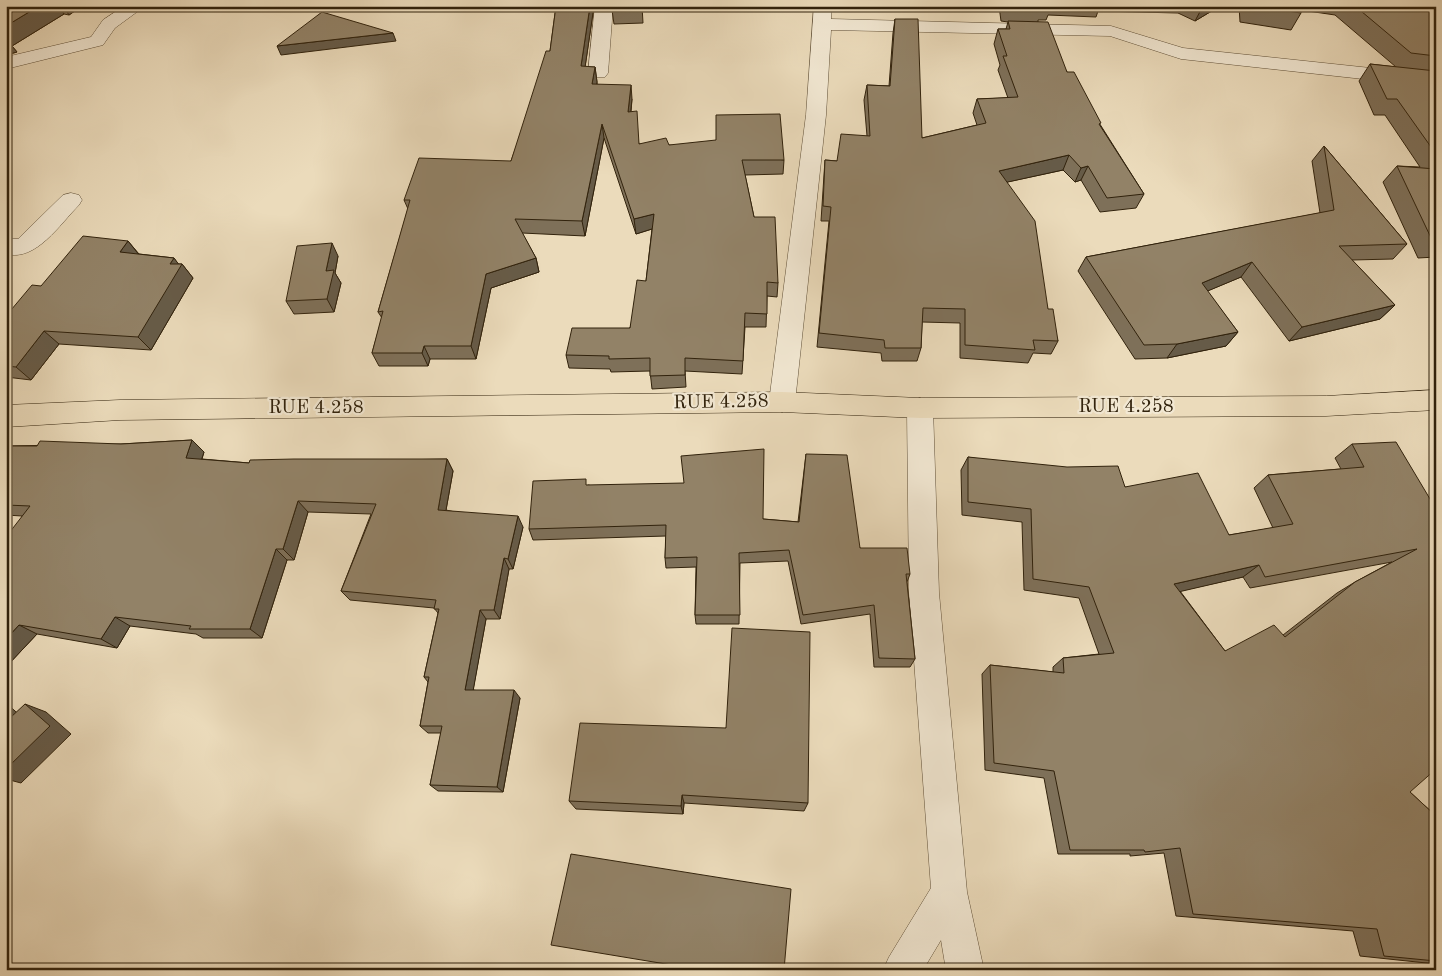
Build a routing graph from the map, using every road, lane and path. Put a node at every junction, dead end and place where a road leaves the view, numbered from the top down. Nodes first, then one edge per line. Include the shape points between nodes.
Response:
1 (136, 6) edge
2 (604, 6) edge
3 (823, 15) edge
4 (6, 62) edge
5 (598, 73) dead end
6 (1436, 81) edge
7 (71, 200) dead end
8 (6, 246) edge
9 (1436, 400) edge
10 (782, 402) junction
11 (920, 408) junction
12 (6, 416) edge
13 (948, 892) junction
14 (902, 970) edge
15 (964, 970) edge

1 - 4 street via 109,24 97,41
2 - 5 street
3 - 6 street via 1111,31 1181,52
3 - 10 street via 816,115
7 - 8 street via 26,245 17,249
9 - 11 highway, RUE 4.258 via 1326,406
10 - 11 highway, RUE 4.258
10 - 12 highway, RUE 4.258 via 120,410
11 - 13 street via 924,593
13 - 14 street
13 - 15 street

